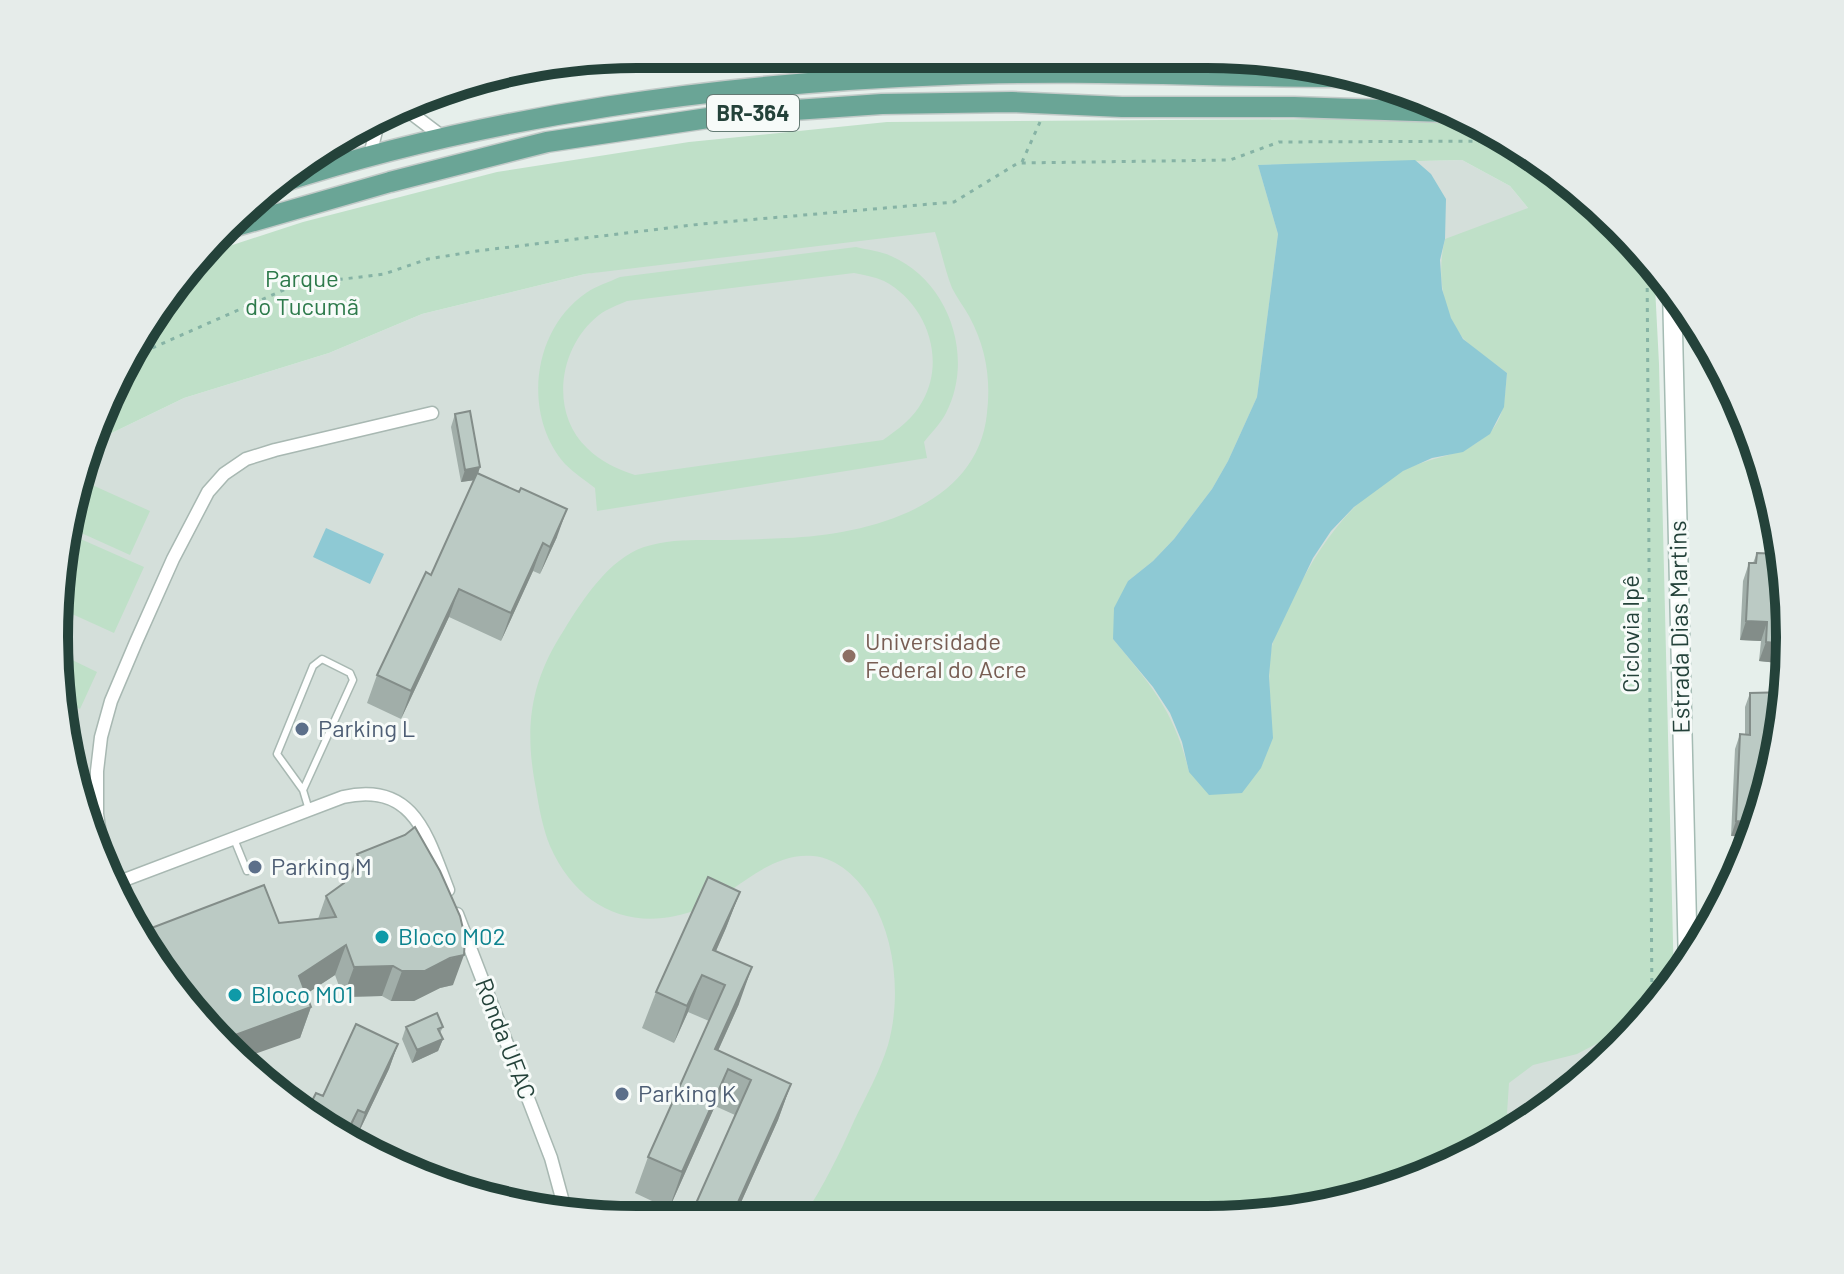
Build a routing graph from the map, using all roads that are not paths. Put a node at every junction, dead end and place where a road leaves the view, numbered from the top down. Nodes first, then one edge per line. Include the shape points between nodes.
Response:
1 (1303, 77) edge
2 (1424, 111) edge
3 (412, 114) edge
4 (376, 132) edge
5 (444, 138) junction
6 (370, 155) junction
7 (307, 174) edge
8 (248, 223) edge
9 (1673, 311) edge
10 (432, 413) dead end
11 (303, 790) junction
12 (309, 810) junction
13 (98, 819) edge
14 (234, 839) junction
15 (247, 871) dead end
16 (123, 881) edge
17 (1687, 941) edge
18 (563, 1201) edge

1 - 5 main road, BR-364 via 946,74 679,98 565,113
2 - 8 main road, BR-364 via 1012,102 735,114 547,142
3 - 5 street
4 - 6 street
5 - 6 main road, BR-364
6 - 7 main road, BR-364
9 - 17 street, Estrada Dias Martins
10 - 13 street via 246,459 208,492 111,701 97,771
11 - 11 lane via 353,680 350,673 322,659 313,666 278,747 277,754
11 - 12 lane
12 - 14 street, Ronda UFAC
12 - 18 street, Ronda UFAC via 363,792 383,794 414,814 551,1158
14 - 15 lane
14 - 16 street, Ronda UFAC

